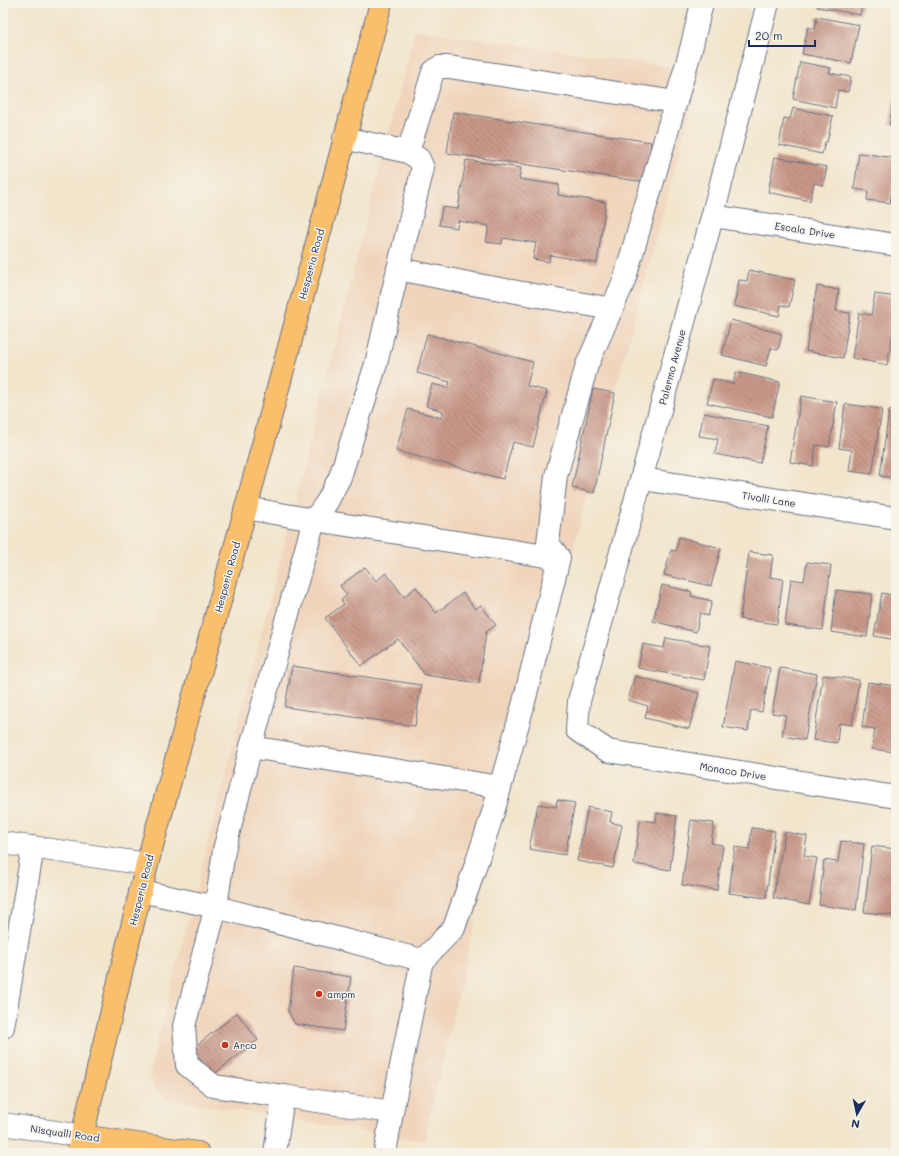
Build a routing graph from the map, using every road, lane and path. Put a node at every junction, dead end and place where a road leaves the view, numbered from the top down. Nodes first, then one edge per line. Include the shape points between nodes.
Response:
1 (381, 3) edge
2 (702, 3) edge
3 (768, 3) edge
4 (676, 102) junction
5 (344, 138) junction
6 (408, 152) junction
7 (714, 216) junction
8 (896, 245) edge
9 (398, 269) junction
10 (612, 309) junction
11 (642, 479) junction
12 (246, 508) junction
13 (896, 518) edge
14 (314, 520) junction
15 (559, 558) junction
16 (577, 730) joint
17 (251, 747) junction
18 (500, 787) junction
19 (896, 797) edge
20 (3, 843) edge
21 (32, 847) junction
22 (148, 864) junction
23 (140, 891) junction
24 (216, 907) junction
25 (12, 921) edge
26 (9, 954) edge
27 (422, 961) junction
28 (6, 993) edge
29 (3, 1027) edge
30 (284, 1096) junction
31 (392, 1112) junction
32 (3, 1124) edge
33 (80, 1144) edge
34 (198, 1153) edge
35 (275, 1153) edge
36 (385, 1153) edge

1 - 5 main road, Hesperia Road
2 - 4 street
3 - 7 street, Palermo Avenue
4 - 6 street via 439,67 433,72
4 - 10 street via 624,281
5 - 6 street
5 - 12 main road, Hesperia Road
6 - 9 street via 419,159 422,168
7 - 8 street, Escala Drive
7 - 11 street, Palermo Avenue
9 - 10 street
9 - 14 street via 376,364 340,477
10 - 15 street via 587,365 556,476 548,543
11 - 13 street, Tivolli Lane
11 - 16 street, Palermo Avenue via 579,701
12 - 14 street
12 - 22 main road, Hesperia Road
14 - 15 street
14 - 17 street
15 - 18 street via 523,706
16 - 19 street, Monaco Drive via 608,751
17 - 18 street
17 - 24 street via 224,850
18 - 27 street via 454,928
20 - 21 street
21 - 22 street
21 - 25 street
22 - 23 main road, Hesperia Road
23 - 24 street
23 - 33 main road, Hesperia Road
24 - 27 street
24 - 30 street via 184,1026 187,1065 214,1086
25 - 26 street
26 - 28 street
27 - 31 street
28 - 29 street
30 - 31 street
30 - 35 street
31 - 36 street
32 - 33 street, Nisqualli Road
33 - 34 main road, Nisqualli Road

